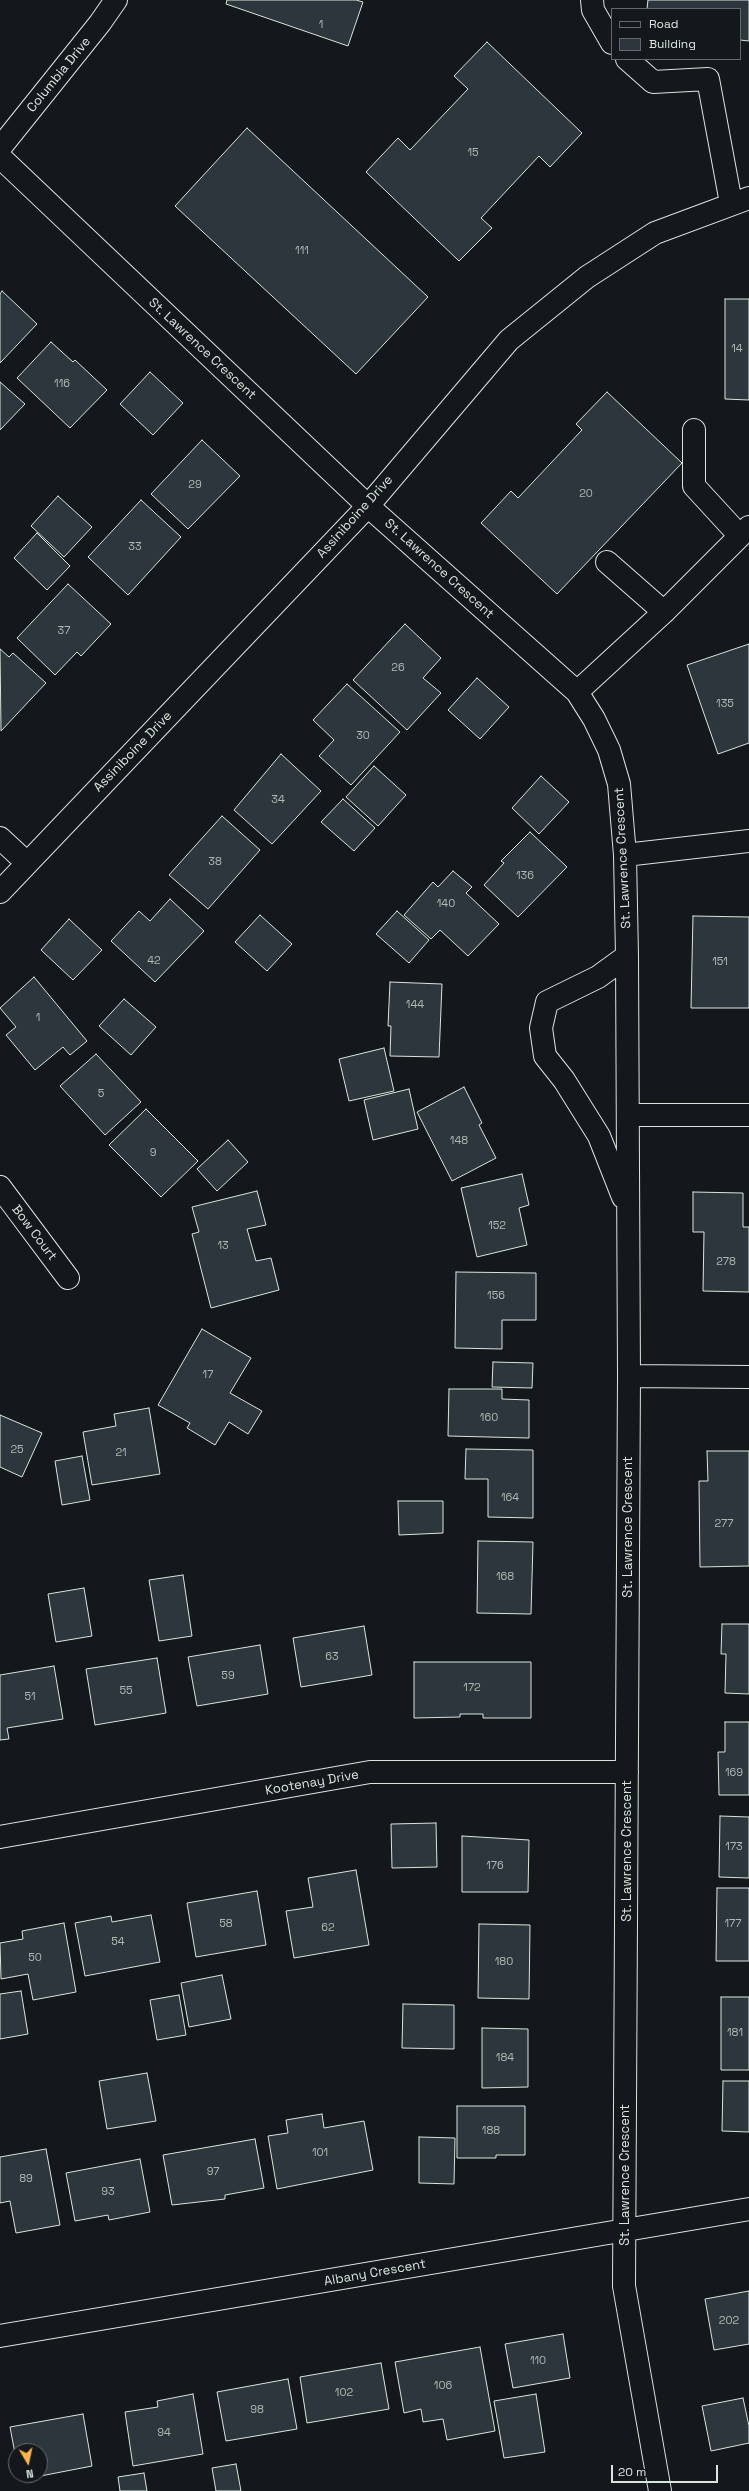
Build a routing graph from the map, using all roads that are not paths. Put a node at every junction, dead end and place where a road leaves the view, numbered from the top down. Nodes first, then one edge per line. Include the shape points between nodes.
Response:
1 (116, 0) edge
2 (592, 0) edge
3 (611, 41) edge
4 (628, 60) edge
5 (0, 148) edge
6 (0, 157) edge
7 (740, 200) edge
8 (694, 430) dead end
9 (368, 506) junction
10 (744, 531) edge
11 (607, 562) dead end
12 (664, 612) junction
13 (576, 692) junction
14 (0, 838) edge
15 (749, 841) edge
16 (625, 855) junction
17 (27, 863) junction
18 (0, 892) edge
19 (628, 956) junction
20 (628, 1115) junction
21 (749, 1115) edge
22 (0, 1187) edge
23 (627, 1207) junction
24 (68, 1278) dead end
25 (629, 1376) junction
26 (749, 1377) edge
27 (627, 1772) junction
28 (0, 1838) edge
29 (749, 2209) edge
30 (625, 2230) junction
31 (0, 2336) edge
32 (660, 2491) edge

1 - 5 street, Columbia Drive
2 - 3 street via 593,10
4 - 7 street via 653,82 708,79
6 - 9 street, St. Lawrence Crescent
7 - 9 street, Assiniboine Drive via 655,233 587,277 509,340
8 - 10 street via 694,486
9 - 13 street, St. Lawrence Crescent
9 - 17 street, Assiniboine Drive
10 - 12 street
11 - 12 street
12 - 13 street
13 - 16 street, St. Lawrence Crescent via 594,719 617,777
14 - 17 street
15 - 16 street
16 - 19 street, St. Lawrence Crescent
17 - 18 street, Assiniboine Drive
19 - 20 street, St. Lawrence Crescent
19 - 23 street, St. Lawrence Crescent via 598,976 547,1002 541,1028 545,1056 564,1080 599,1136
20 - 21 street
20 - 23 street, St. Lawrence Crescent
22 - 24 street, Bow Court
23 - 25 street, St. Lawrence Crescent
25 - 26 street
25 - 27 street, St. Lawrence Crescent
27 - 28 street, Kootenay Drive via 370,1772
27 - 30 street, St. Lawrence Crescent
29 - 30 street, Albany Crescent
30 - 31 street, Albany Crescent
30 - 32 street, St. Lawrence Crescent via 624,2286

